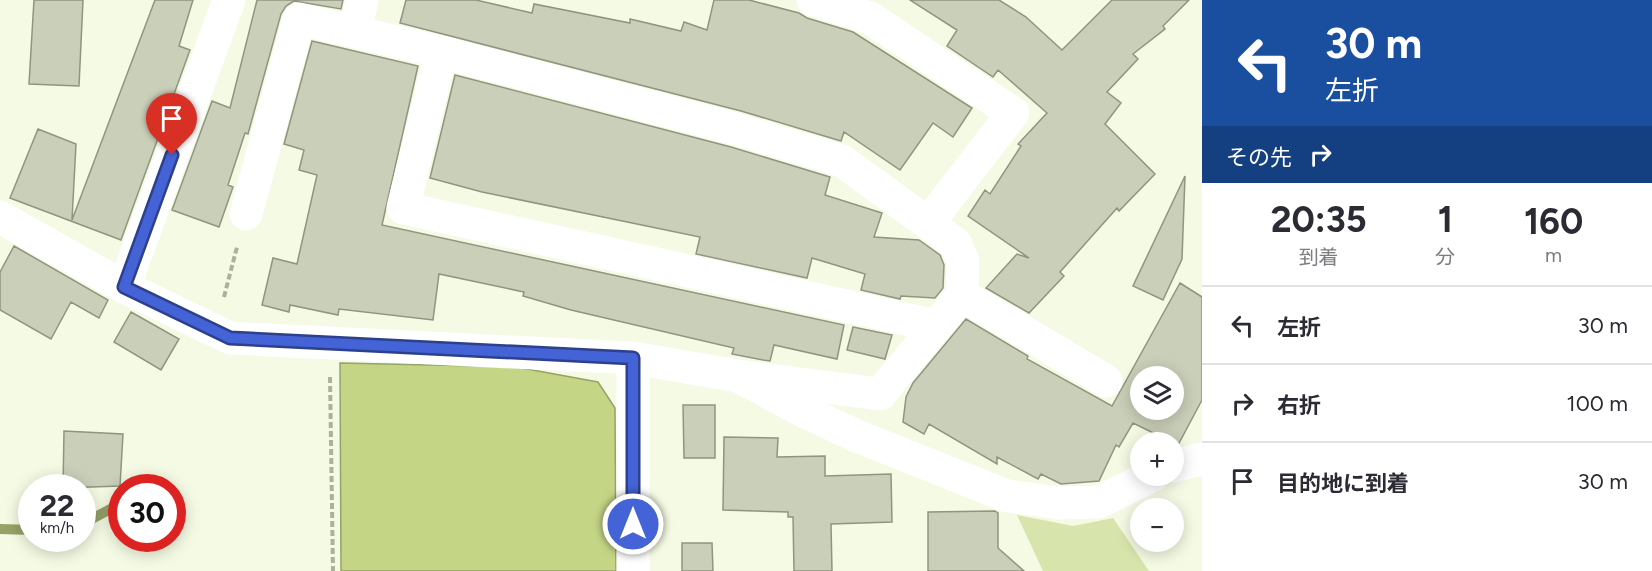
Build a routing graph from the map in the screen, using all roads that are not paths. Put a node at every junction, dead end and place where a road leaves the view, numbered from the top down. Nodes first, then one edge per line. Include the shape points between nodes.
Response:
1 (229, 0) edge
2 (813, 0) edge
3 (358, 16) edge
4 (441, 52) junction
5 (246, 214) road end
6 (0, 217) edge
7 (928, 223) junction
8 (124, 287) junction
9 (962, 295) junction
10 (937, 326) junction
11 (633, 358) junction
12 (738, 376) junction
13 (1106, 381) dead end
14 (1202, 459) edge
15 (1184, 463) edge
16 (1132, 486) edge
17 (633, 571) edge

1 - 8 street
2 - 7 street via 870,18 1014,113
3 - 4 street
3 - 5 street via 299,19
4 - 7 street via 736,129 842,161
4 - 10 street via 403,208
6 - 8 street
7 - 9 street via 956,243 963,261
8 - 11 street via 230,338
9 - 10 street
9 - 13 street
10 - 12 street via 880,394
11 - 12 street
11 - 17 street
12 - 16 street via 857,436 1007,496 1060,503 1099,502
14 - 15 street

